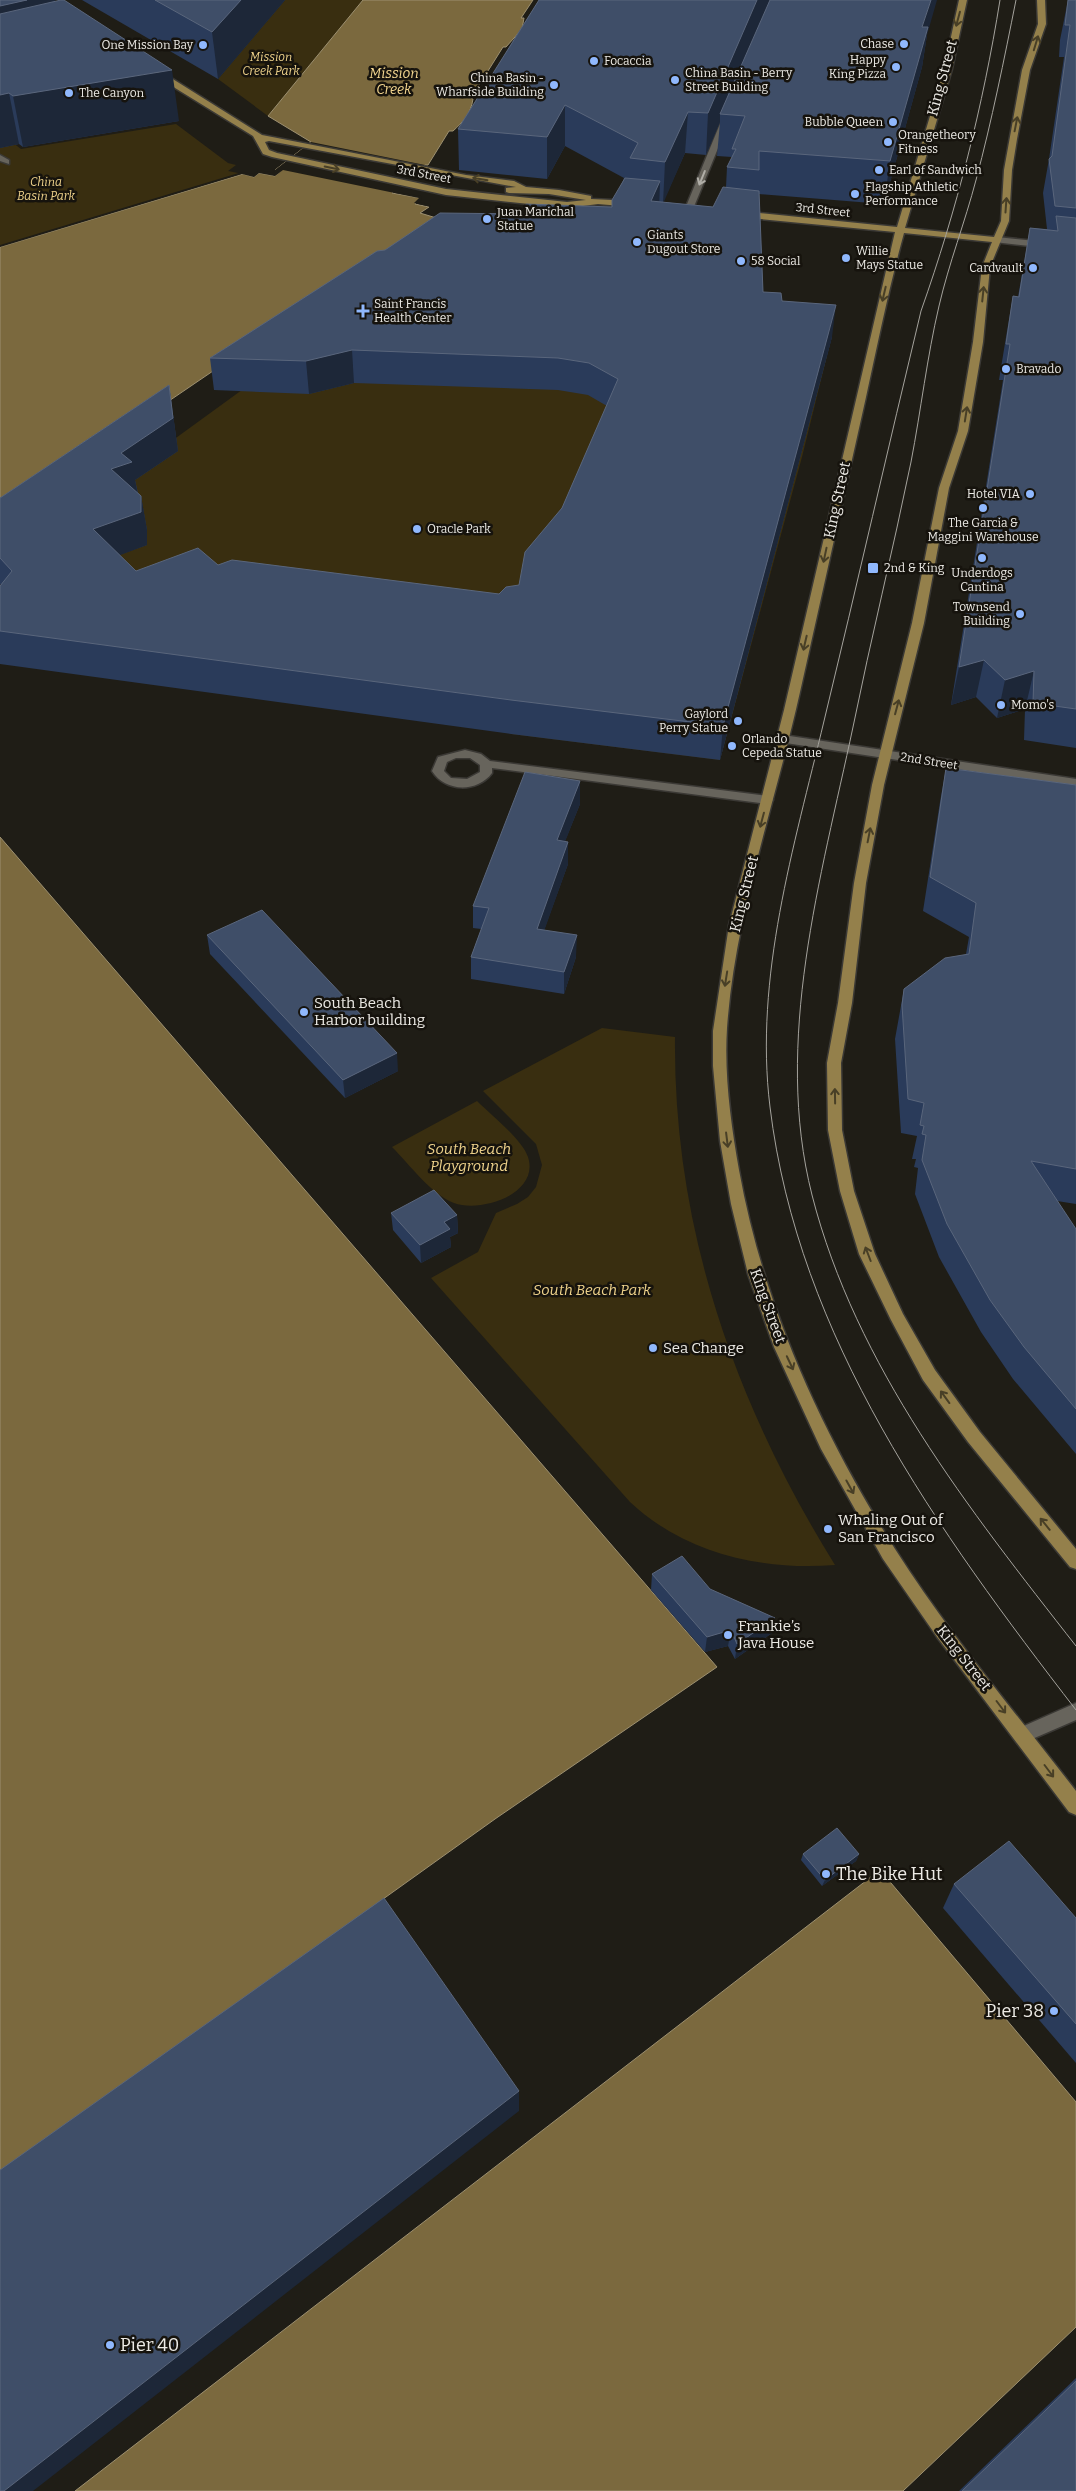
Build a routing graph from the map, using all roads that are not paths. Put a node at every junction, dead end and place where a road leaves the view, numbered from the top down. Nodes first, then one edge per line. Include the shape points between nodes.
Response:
1 (963, 0) edge
2 (1041, 0) edge
3 (148, 68) edge
4 (730, 110) edge
5 (257, 136) junction
6 (527, 189) junction
7 (598, 201) junction
8 (639, 205) edge
9 (686, 209) joint
10 (699, 210) edge
11 (728, 213) edge
12 (900, 230) junction
13 (998, 240) junction
14 (1076, 248) edge
15 (783, 739) junction
16 (886, 754) junction
17 (486, 764) dead end
18 (1076, 783) edge
19 (768, 800) junction
20 (1076, 1562) edge
21 (1076, 1711) edge
22 (1023, 1735) junction
23 (1076, 1806) edge

1 -> 12 main road, King Street via 948,69
13 -> 2 main road via 1005,221 1008,170 1026,70 1042,24
3 - 5 main road, 3rd Street
4 -> 9 street
6 -> 5 main road, 3rd Street via 514,183
5 - 6 main road, 3rd Street via 293,151 478,189
5 -> 7 main road, 3rd Street via 266,152 285,158 446,192 567,205
6 - 7 main road, 3rd Street via 575,194
7 - 8 main road, 3rd Street
9 - 10 main road
11 - 12 main road, 3rd Street
12 - 13 main road, 3rd Street
12 -> 15 main road, King Street
13 - 14 street, 3rd Street
16 -> 13 main road via 918,623 944,488 963,431 986,267
15 - 16 street, 2nd Street
15 - 19 main road, King Street
16 - 18 street, 2nd Street
20 -> 16 main road via 974,1437 929,1375 867,1254 847,1191 836,1130 834,1063 860,883
17 - 19 street
19 -> 22 main road, King Street via 735,925 720,1031 727,1141 738,1204 756,1274 782,1347 827,1444 884,1546 943,1631
21 - 22 street
22 -> 23 main road, King Street

